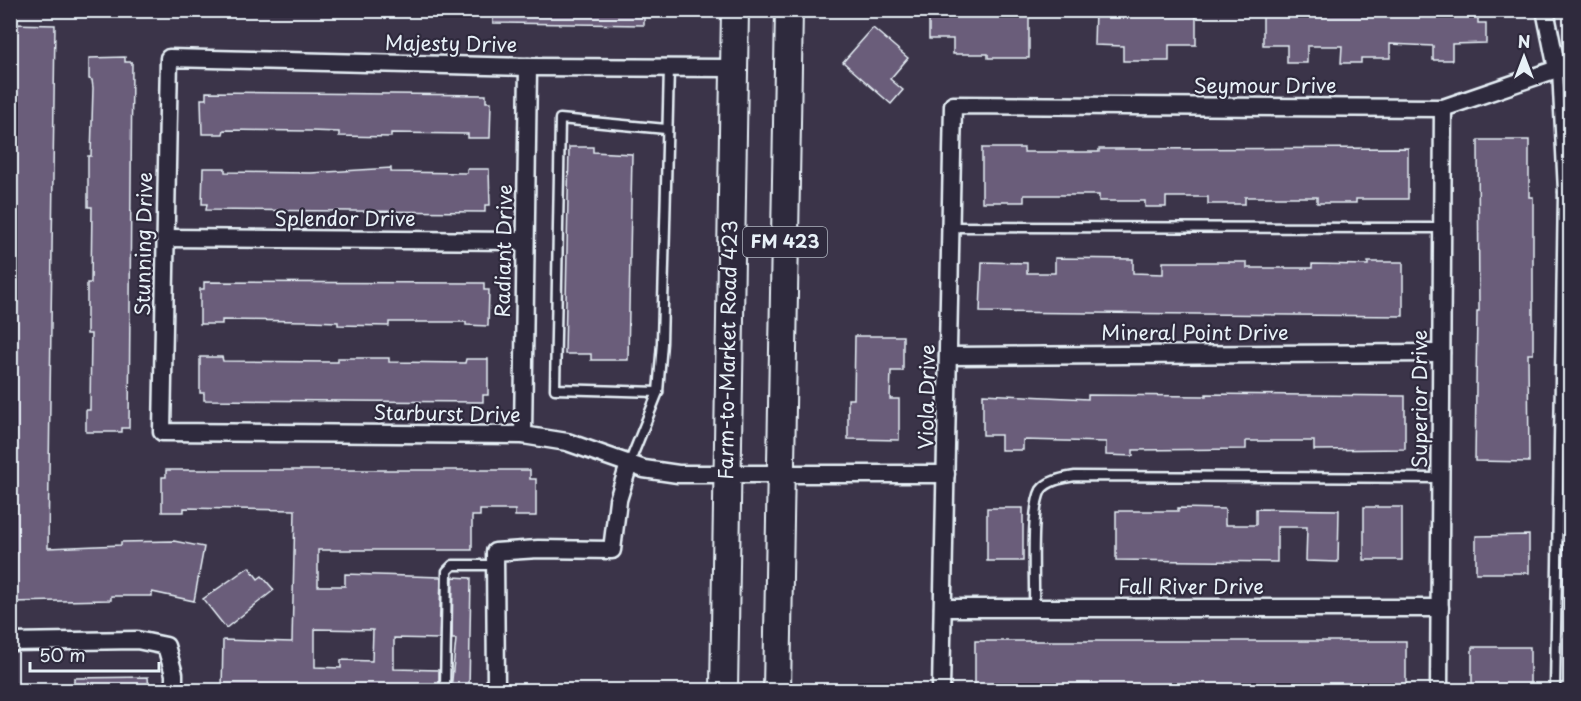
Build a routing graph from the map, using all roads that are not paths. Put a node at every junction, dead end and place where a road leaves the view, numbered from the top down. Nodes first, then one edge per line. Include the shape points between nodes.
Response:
1 (735, 10) edge
2 (789, 10) edge
3 (1545, 10) edge
4 (168, 58) joint
5 (528, 67) junction
6 (669, 68) junction
7 (733, 68) junction
8 (1564, 69) edge
9 (953, 105) joint
10 (1443, 108) junction
11 (666, 129) junction
12 (1567, 192) edge
13 (951, 227) junction
14 (1442, 228) junction
15 (165, 238) junction
16 (524, 241) junction
17 (1441, 353) junction
18 (948, 356) junction
19 (658, 392) junction
20 (162, 432) joint
21 (523, 435) junction
22 (629, 464) junction
23 (781, 473) junction
24 (726, 474) junction
25 (946, 474) junction
26 (1440, 478) junction
27 (495, 564) junction
28 (943, 608) junction
29 (1034, 608) junction
30 (1440, 608) junction
31 (10, 642) edge
32 (174, 690) edge
33 (446, 690) edge
34 (496, 690) edge
35 (724, 690) edge
36 (777, 690) edge
37 (941, 690) edge
38 (1439, 690) edge
39 (1555, 690) edge

1 - 7 main road, Farm-to-Market Road 423 / FM 423
2 - 23 main road, FM 423
3 - 8 street
4 - 5 street, Majesty Drive
4 - 15 street, Stunning Drive
5 - 6 street, Majesty Drive
5 - 16 street, Radiant Drive
6 - 7 street, Majesty Drive
6 - 11 lane
7 - 24 main road, Farm-to-Market Road 423 / FM 423
8 - 10 street, Seymour Drive
8 - 12 lane
9 - 10 street, Seymour Drive
9 - 13 street, Viola Drive
10 - 14 street, Superior Drive
11 - 19 lane
11 - 19 lane via 560,119 555,389
12 - 39 lane
13 - 14 lane
13 - 18 street, Viola Drive
14 - 17 street, Superior Drive
15 - 16 street, Splendor Drive
15 - 20 street, Stunning Drive
16 - 21 street, Radiant Drive
17 - 18 street, Mineral Point Drive
17 - 26 street, Superior Drive
18 - 25 street, Viola Drive
19 - 22 lane
20 - 21 street, Starburst Drive
21 - 22 street, Starburst Drive via 567,442
22 - 24 street, Starburst Drive via 678,474
22 - 27 street via 618,500 612,550 495,552
23 - 24 street, Starburst Drive
23 - 25 street, Starburst Drive
23 - 36 main road, FM 423
24 - 35 main road, Farm-to-Market Road 423 / FM 423
25 - 28 street, Viola Drive
26 - 29 lane via 1075,476 1054,480 1042,489 1036,506
26 - 30 street, Superior Drive
27 - 33 lane via 453,564 447,571
27 - 34 street
28 - 29 street, Fall River Drive
28 - 37 street, Viola Drive
29 - 30 street, Fall River Drive
30 - 38 street, Superior Drive
31 - 32 street via 137,640 166,646

